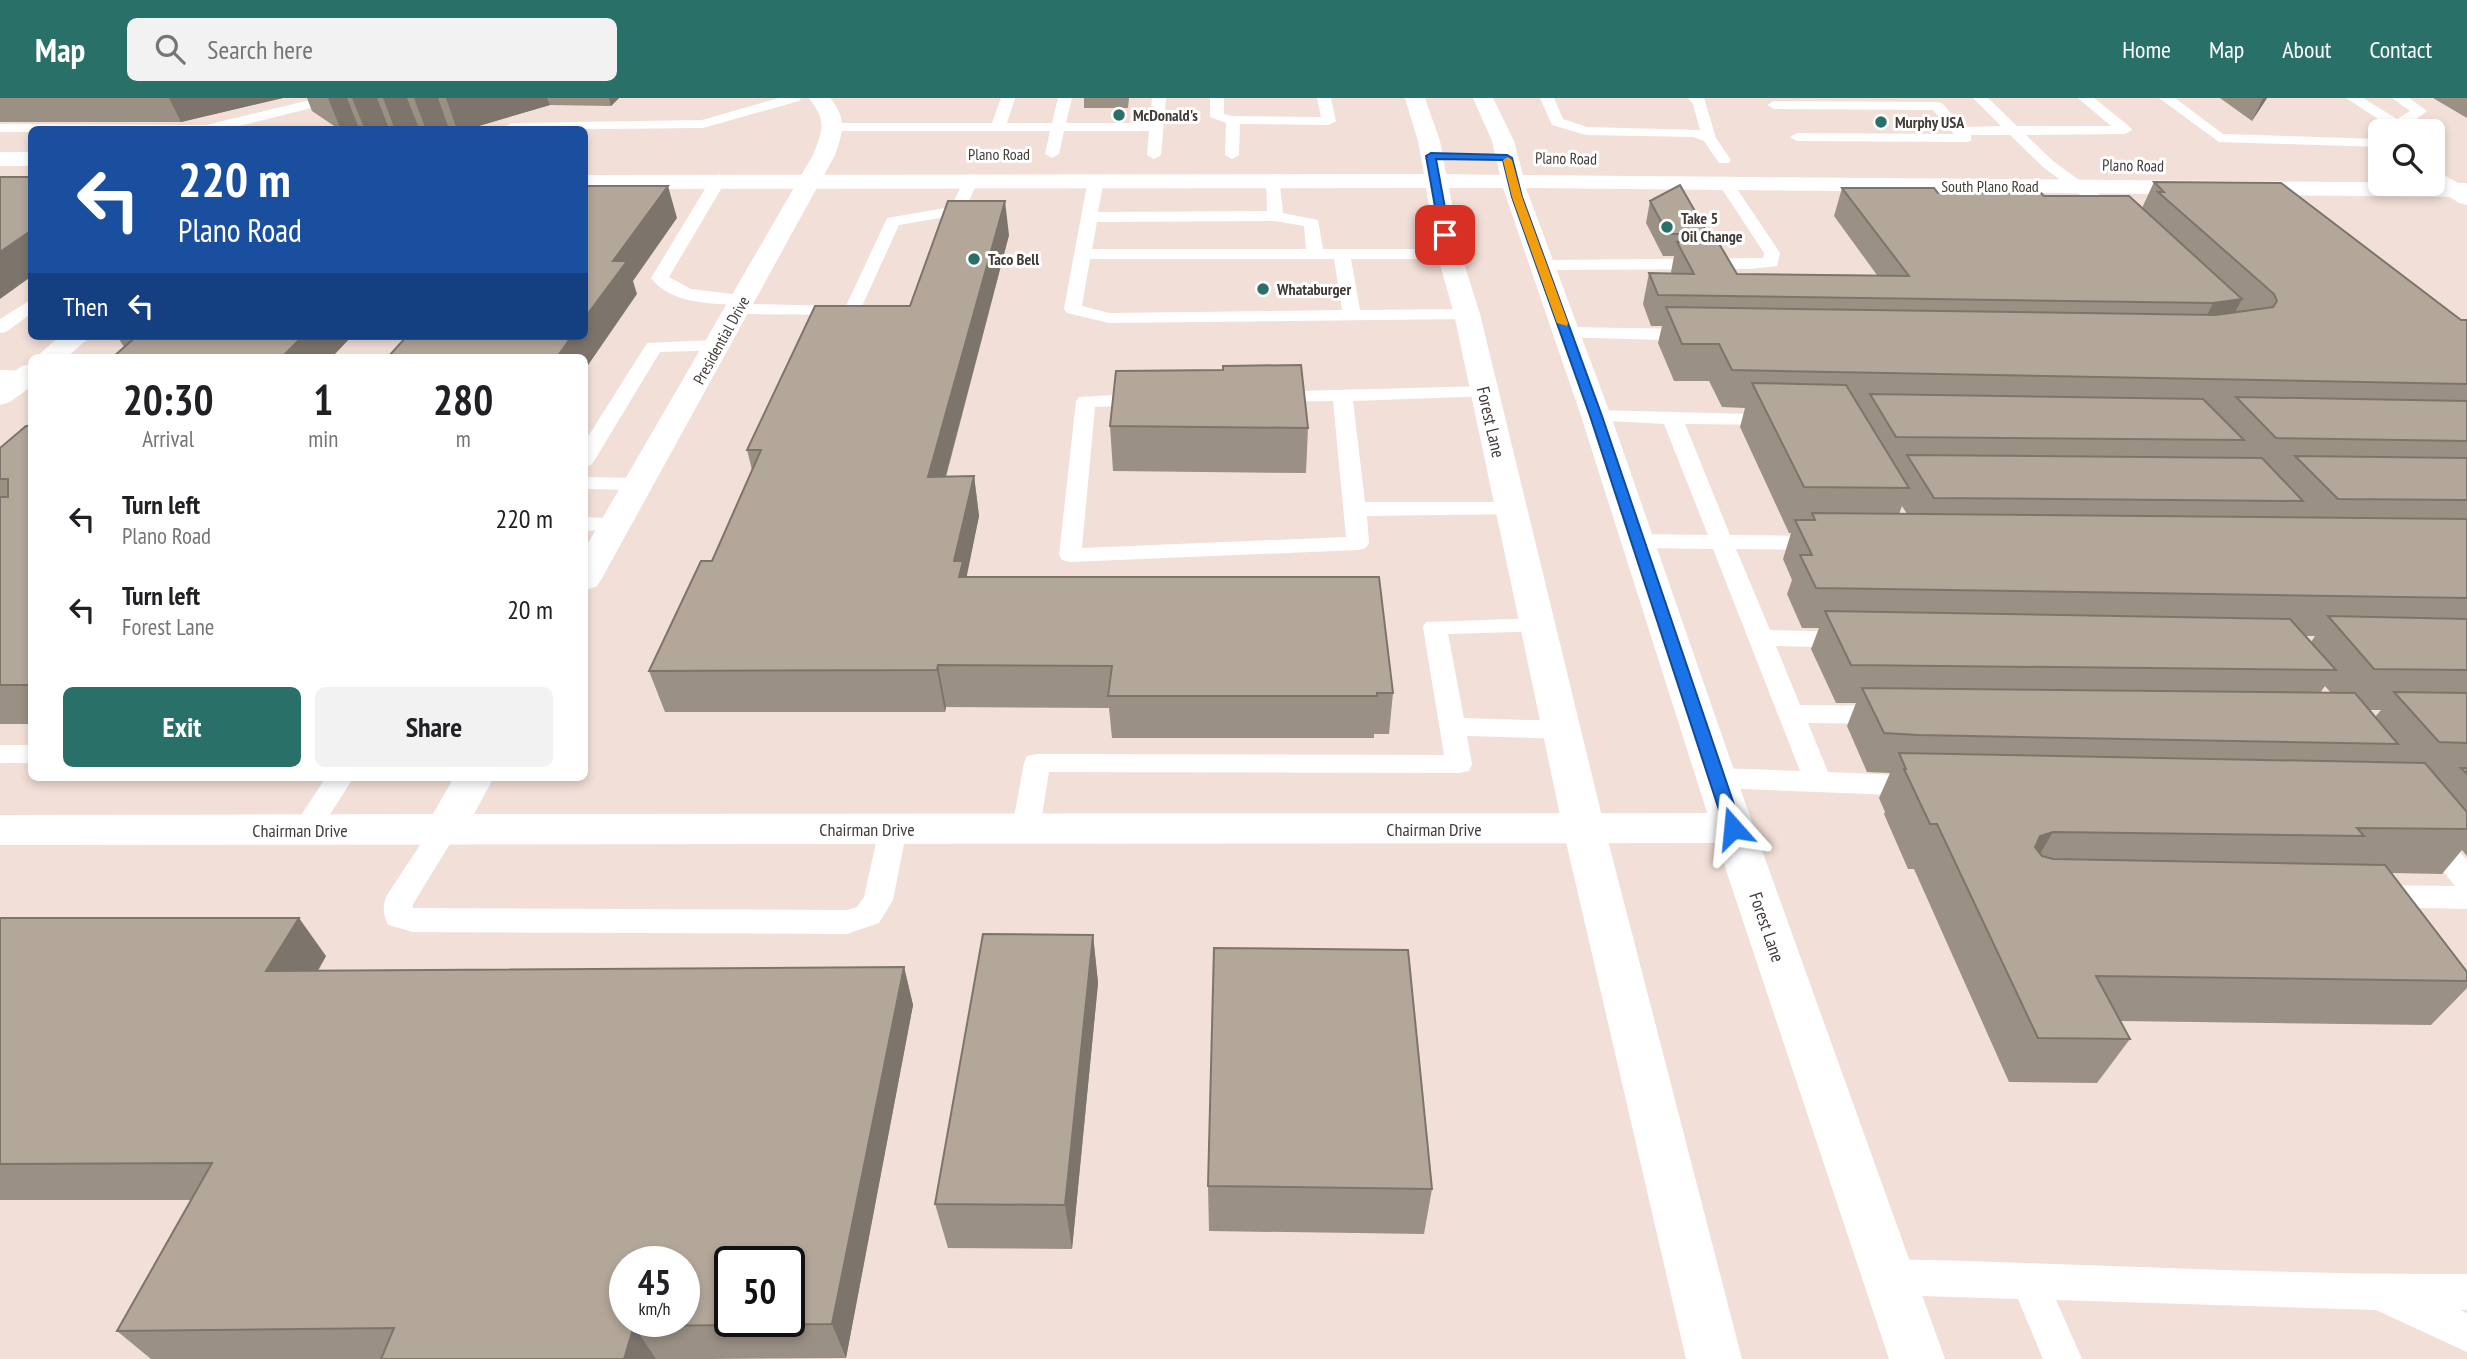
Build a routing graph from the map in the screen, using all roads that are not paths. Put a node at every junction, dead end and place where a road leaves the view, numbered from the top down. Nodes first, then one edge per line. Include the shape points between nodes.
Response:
1 (335, 98) edge
2 (794, 98) edge
3 (818, 98) edge
4 (1008, 98) edge
5 (1065, 98) edge
6 (1159, 98) edge
7 (1217, 98) edge
8 (1324, 98) edge
9 (1415, 98) edge
10 (1483, 98) edge
11 (1547, 98) edge
12 (1695, 98) edge
13 (1980, 98) edge
14 (2085, 98) edge
15 (2166, 98) edge
16 (2353, 98) edge
17 (2399, 98) edge
18 (729, 99) edge
19 (1905, 106) junction
20 (743, 112) junction
21 (1782, 116) edge
22 (2383, 119) edge
23 (2409, 119) edge
24 (1233, 120) junction
25 (1843, 122) junction
26 (1879, 122) junction
27 (216, 126) edge
28 (575, 126) edge
29 (835, 127) junction
30 (998, 127) junction
31 (1057, 127) junction
32 (1156, 127) junction
33 (0, 128) edge
34 (28, 128) edge
35 (1959, 131) junction
36 (2015, 131) junction
37 (1709, 138) junction
38 (1933, 138) junction
39 (2368, 143) edge
40 (1027, 154) dead end
41 (1052, 154) junction
42 (1077, 154) dead end
43 (849, 155) dead end
44 (1128, 155) dead end
45 (1154, 155) junction
46 (1180, 155) dead end
47 (1206, 155) dead end
48 (1232, 155) junction
49 (1258, 155) dead end
50 (1809, 155) dead end
51 (1404, 156) dead end
52 (1482, 157) dead end
53 (1531, 158) dead end
54 (0, 159) edge
55 (28, 159) edge
56 (1696, 160) dead end
57 (1724, 160) junction
58 (1749, 160) dead end
59 (810, 163) junction
60 (2021, 163) dead end
61 (1440, 164) junction
62 (2048, 164) junction
63 (2186, 165) dead end
64 (2445, 166) edge
65 (2455, 166) dead end
66 (1510, 170) junction
67 (719, 179) junction
68 (971, 179) junction
69 (1096, 179) junction
70 (1274, 179) junction
71 (0, 181) edge
72 (28, 181) edge
73 (588, 183) edge
74 (1726, 183) junction
75 (2445, 183) edge
76 (2077, 187) junction
77 (2249, 188) junction
78 (2463, 193) edge
79 (2275, 208) edge
80 (1275, 216) junction
81 (1089, 217) junction
82 (2136, 231) edge
83 (1082, 254) junction
84 (1315, 254) junction
85 (1449, 254) junction
86 (1342, 255) junction
87 (1542, 265) junction
88 (740, 305) junction
89 (28, 307) edge
90 (1467, 314) junction
91 (1352, 315) junction
92 (0, 328) edge
93 (1566, 333) junction
94 (1718, 335) edge
95 (72, 340) edge
96 (717, 346) junction
97 (54, 354) edge
98 (19, 374) edge
99 (1484, 393) junction
100 (1342, 395) junction
101 (0, 397) edge
102 (1248, 397) edge
103 (1167, 399) edge
104 (1596, 416) junction
105 (1672, 418) junction
106 (1801, 419) edge
107 (588, 454) edge
108 (588, 483) edge
109 (639, 484) junction
110 (1355, 509) junction
111 (1512, 509) junction
112 (588, 524) edge
113 (616, 524) junction
114 (1638, 541) junction
115 (1721, 541) junction
116 (1843, 543) edge
117 (588, 573) edge
118 (1538, 626) junction
119 (1760, 638) junction
120 (1878, 640) edge
121 (1791, 714) junction
122 (1914, 716) edge
123 (1452, 727) junction
124 (1562, 730) junction
125 (0, 754) edge
126 (28, 754) edge
127 (1718, 778) junction
128 (337, 781) edge
129 (472, 781) edge
130 (1818, 781) junction
131 (1942, 787) edge
132 (2413, 817) edge
133 (1026, 828) junction
134 (1733, 828) junction
135 (306, 829) junction
136 (893, 829) junction
137 (1584, 829) junction
138 (0, 830) edge
139 (444, 831) junction
140 (2467, 880) edge
141 (2343, 896) edge
142 (2467, 898) edge
143 (1887, 1277) junction
144 (2028, 1279) junction
145 (2467, 1292) edge
146 (2381, 1293) junction
147 (2467, 1333) edge
148 (1714, 1359) edge
149 (1916, 1359) edge
150 (2063, 1359) edge

1 - 27 lane
2 - 20 lane
3 - 29 main road via 834,117
4 - 30 lane
5 - 31 lane
6 - 32 lane
7 - 24 lane via 1217,117
8 - 24 lane via 1329,121
9 - 61 main road, Forest Lane
10 - 66 main road, Forest Lane via 1503,141
11 - 37 lane via 1557,122 1586,131 1695,133
12 - 37 lane
13 - 36 lane
14 - 36 lane via 2126,131
15 - 39 lane via 2219,138
16 - 22 lane
17 - 23 lane via 2420,111
18 - 20 lane
19 - 26 lane
19 - 35 lane via 1937,106
19 - 38 lane
20 - 28 lane via 703,124
21 - 25 lane
21 - 25 lane
21 - 50 lane
24 - 48 lane
25 - 26 lane
25 - 26 lane
26 - 38 lane
29 - 30 lane
29 - 59 main road, Presidential Drive
30 - 31 lane
31 - 32 lane
31 - 41 lane
32 - 45 lane
33 - 34 lane
35 - 36 lane
35 - 38 lane via 1966,138
36 - 62 lane
37 - 57 lane
40 - 41 main road, Plano Road
41 - 42 main road, Plano Road
43 - 59 main road, Plano Road
44 - 45 main road
45 - 46 main road
47 - 48 main road
48 - 49 main road
51 - 61 main road, Plano Road
52 - 66 main road, Plano Road
53 - 66 main road, Plano Road
54 - 55 main road
56 - 57 main road
57 - 58 main road
59 - 67 main road, Plano Road
59 - 68 main road, Plano Road
59 - 88 main road, Presidential Drive
60 - 62 main road, Plano Road
61 - 66 main road, Plano Road
61 - 70 main road, Plano Road
61 - 85 main road, Forest Lane
62 - 63 main road, Plano Road
62 - 76 lane
64 - 65 main road
66 - 74 main road, South Plano Road
66 - 87 main road, Forest Lane
67 - 73 main road, Plano Road
67 - 88 lane via 660,278 666,286 691,295
68 - 69 main road, Plano Road
68 - 88 lane via 957,211 893,220 852,311
69 - 70 main road, Plano Road
69 - 81 lane
70 - 80 lane
71 - 72 main road
74 - 76 main road, South Plano Road
74 - 87 lane via 1772,253 1771,262
75 - 78 main road
76 - 77 main road, South Plano Road
76 - 82 lane
77 - 78 main road, South Plano Road
77 - 79 lane
80 - 81 lane
80 - 84 lane via 1312,223
81 - 83 lane
83 - 84 lane
83 - 91 lane via 1073,309 1109,318
84 - 86 lane
85 - 86 lane
85 - 90 main road, Forest Lane
86 - 91 lane
87 - 93 main road, Forest Lane
88 - 96 main road, Presidential Drive
89 - 92 lane
90 - 91 lane
90 - 99 main road, Forest Lane
93 - 94 lane
93 - 104 main road, Forest Lane
95 - 97 main road
96 - 107 lane via 654,347
96 - 109 main road, Presidential Drive
98 - 101 main road
99 - 100 lane
99 - 111 main road, Forest Lane
100 - 102 lane
100 - 110 lane
103 - 110 lane via 1086,401 1070,555 1358,543
104 - 105 lane
104 - 114 main road, Forest Lane
105 - 106 lane
105 - 115 lane
108 - 109 lane
109 - 113 main road, Presidential Drive
110 - 111 lane
111 - 118 main road, Forest Lane
112 - 113 lane
113 - 117 main road, Presidential Drive
114 - 115 lane
114 - 127 main road, Forest Lane
115 - 116 lane
115 - 119 lane
118 - 123 lane via 1435,627
118 - 124 main road, Forest Lane
119 - 120 lane
119 - 121 lane
121 - 122 lane
121 - 130 lane
123 - 124 lane
123 - 133 lane via 1459,764 1037,763
124 - 137 main road, Forest Lane
125 - 126 lane
127 - 130 lane
127 - 134 main road, Forest Lane
128 - 135 lane
129 - 139 main road
130 - 131 lane
132 - 140 lane
133 - 136 main road, Chairman Drive
133 - 137 main road, Chairman Drive
134 - 137 main road, Chairman Drive
134 - 143 main road, Forest Lane
135 - 138 main road, Chairman Drive
135 - 139 main road, Chairman Drive
136 - 139 main road, Chairman Drive
136 - 139 lane via 878,900 868,915 847,922 399,917 398,903
137 - 148 main road, Forest Lane
141 - 142 lane
143 - 144 lane
143 - 149 main road, Forest Lane
144 - 146 lane
144 - 150 lane
145 - 146 lane
146 - 147 lane

